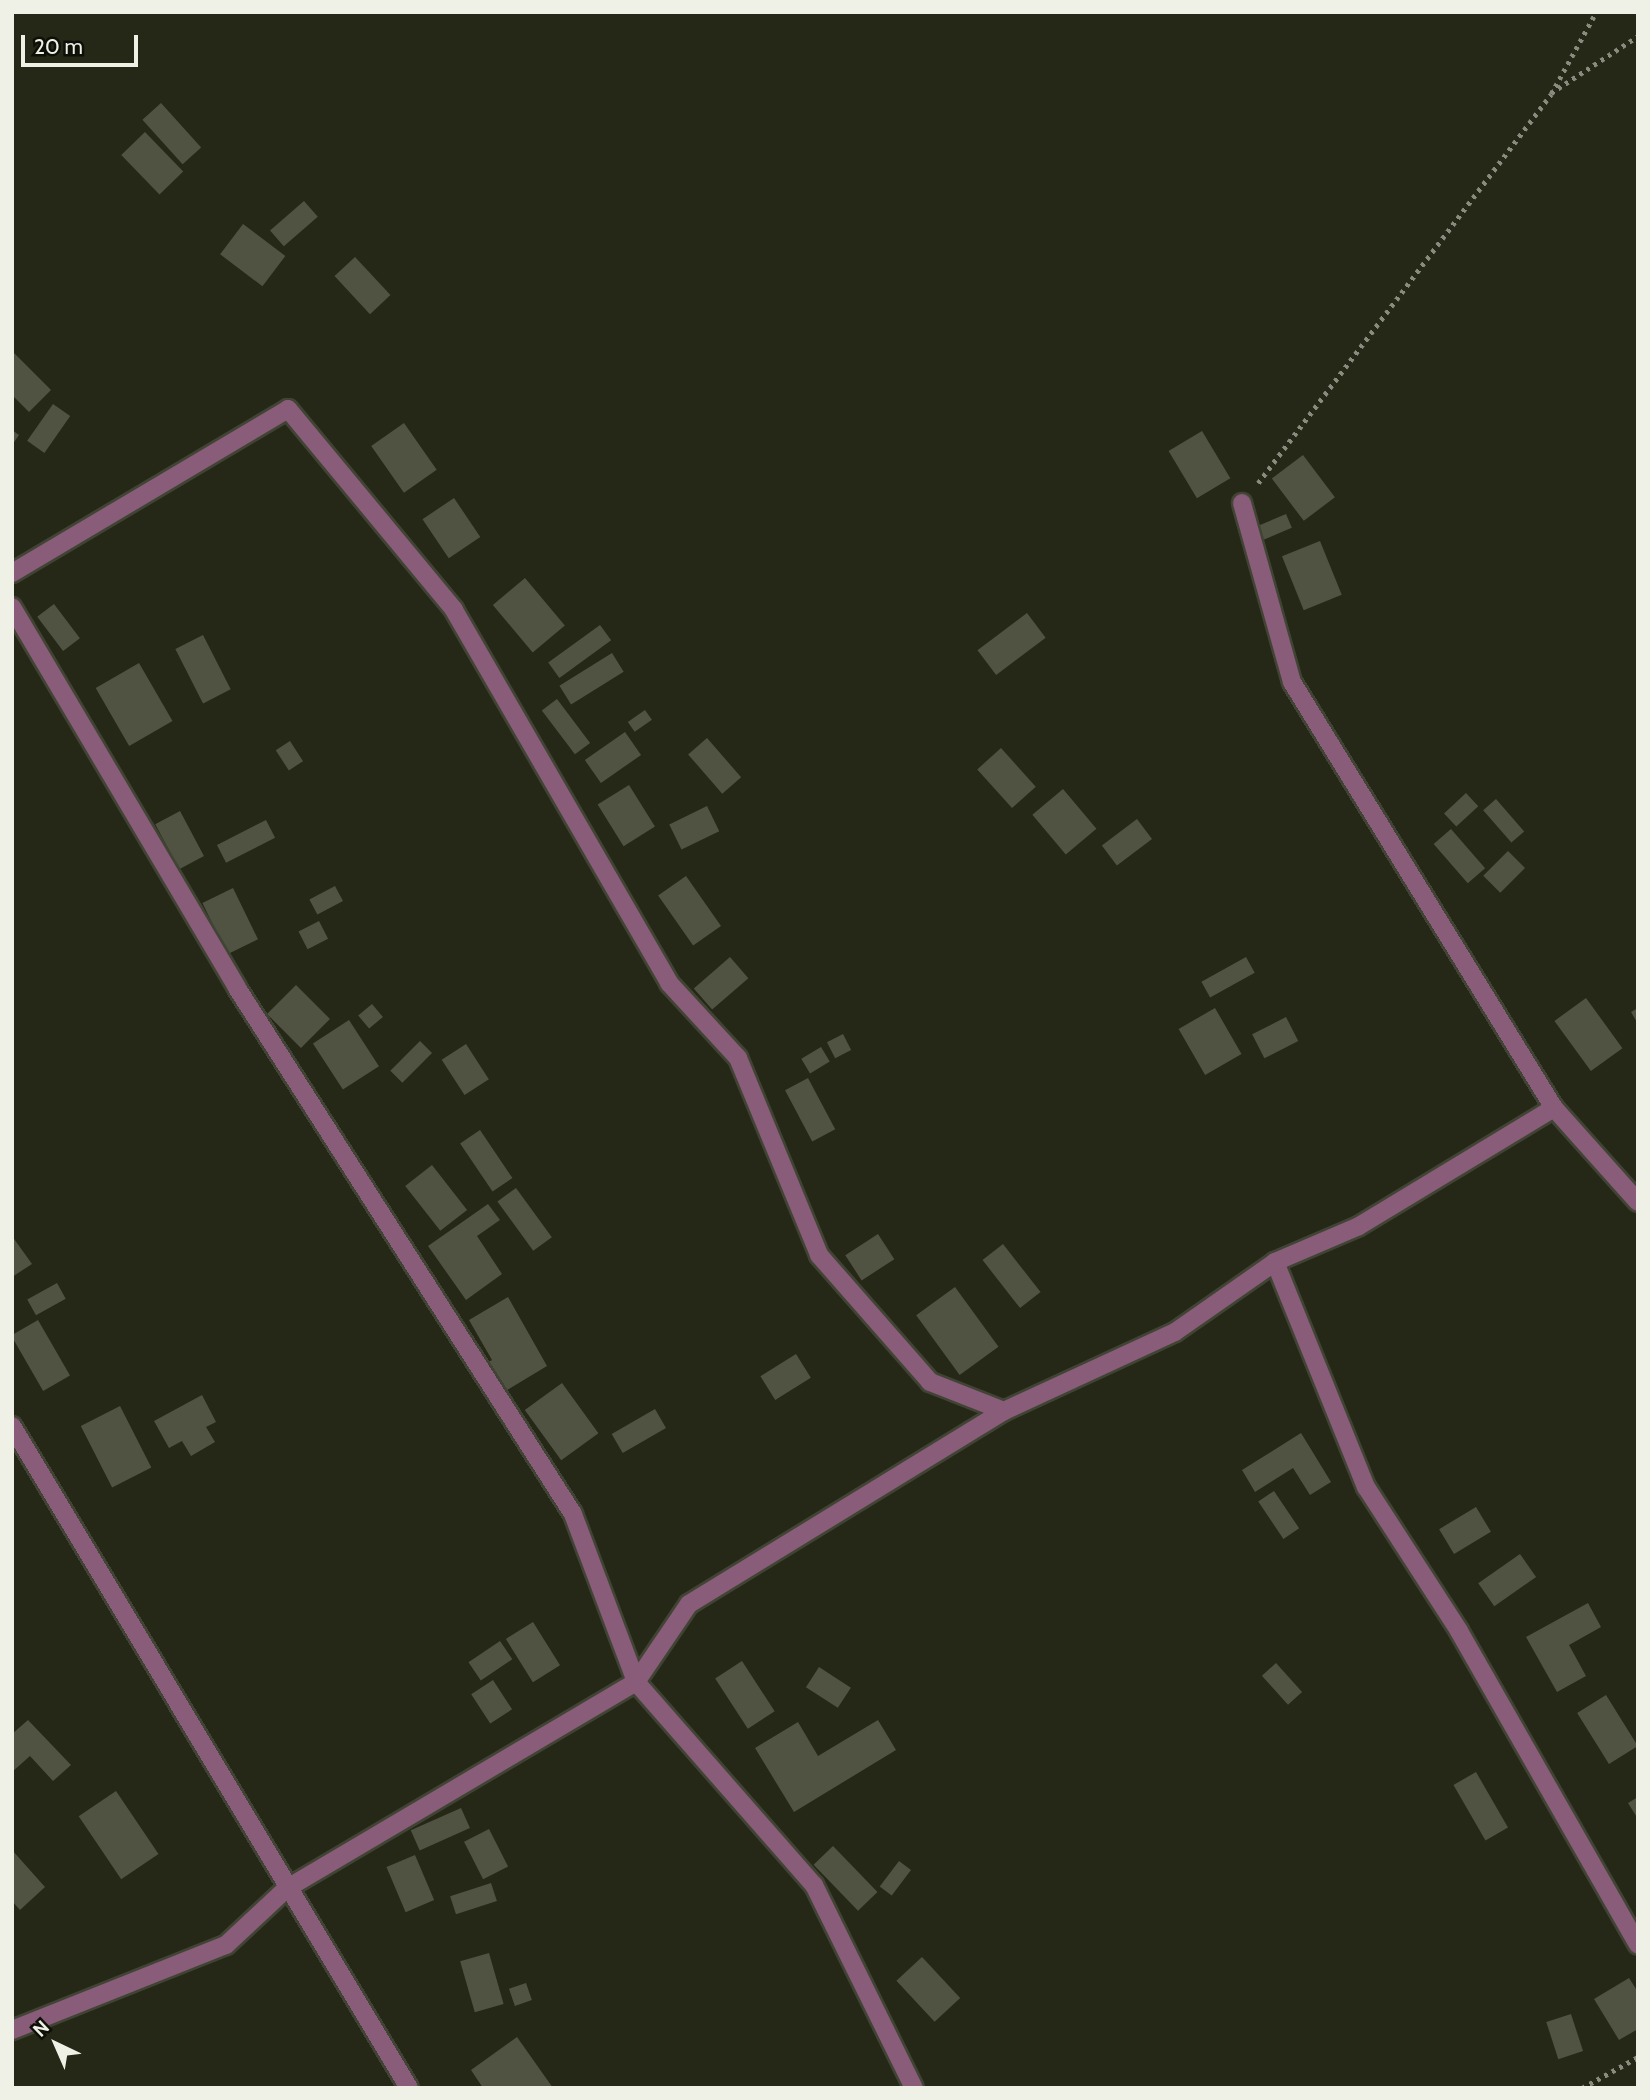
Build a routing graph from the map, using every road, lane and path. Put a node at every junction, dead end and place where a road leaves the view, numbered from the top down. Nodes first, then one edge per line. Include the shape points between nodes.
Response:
1 (1596, 12) edge
2 (1638, 36) edge
3 (1550, 94) junction
4 (1242, 503) joint
5 (12, 573) edge
6 (12, 607) edge
7 (1554, 1108) junction
8 (1638, 1202) edge
9 (1275, 1262) junction
10 (1004, 1411) junction
11 (12, 1426) edge
12 (636, 1682) junction
13 (286, 1889) junction
14 (1637, 1944) edge
15 (12, 2030) edge
16 (1638, 2057) edge
17 (409, 2088) edge
18 (914, 2088) edge
19 (1583, 2088) edge

1 - 3 path
2 - 3 path
3 - 4 path
4 - 7 street via 1292,682
5 - 10 street via 288,409 454,610 669,983 738,1058 819,1255 930,1382
6 - 12 street via 237,988 573,1514
7 - 8 street
7 - 9 street via 1359,1226
9 - 10 street via 1175,1332
9 - 14 street via 1366,1487 1459,1631
10 - 12 street via 689,1604
11 - 13 street
12 - 13 street
12 - 18 street via 814,1885
13 - 15 street via 226,1945
13 - 17 street
16 - 19 path

